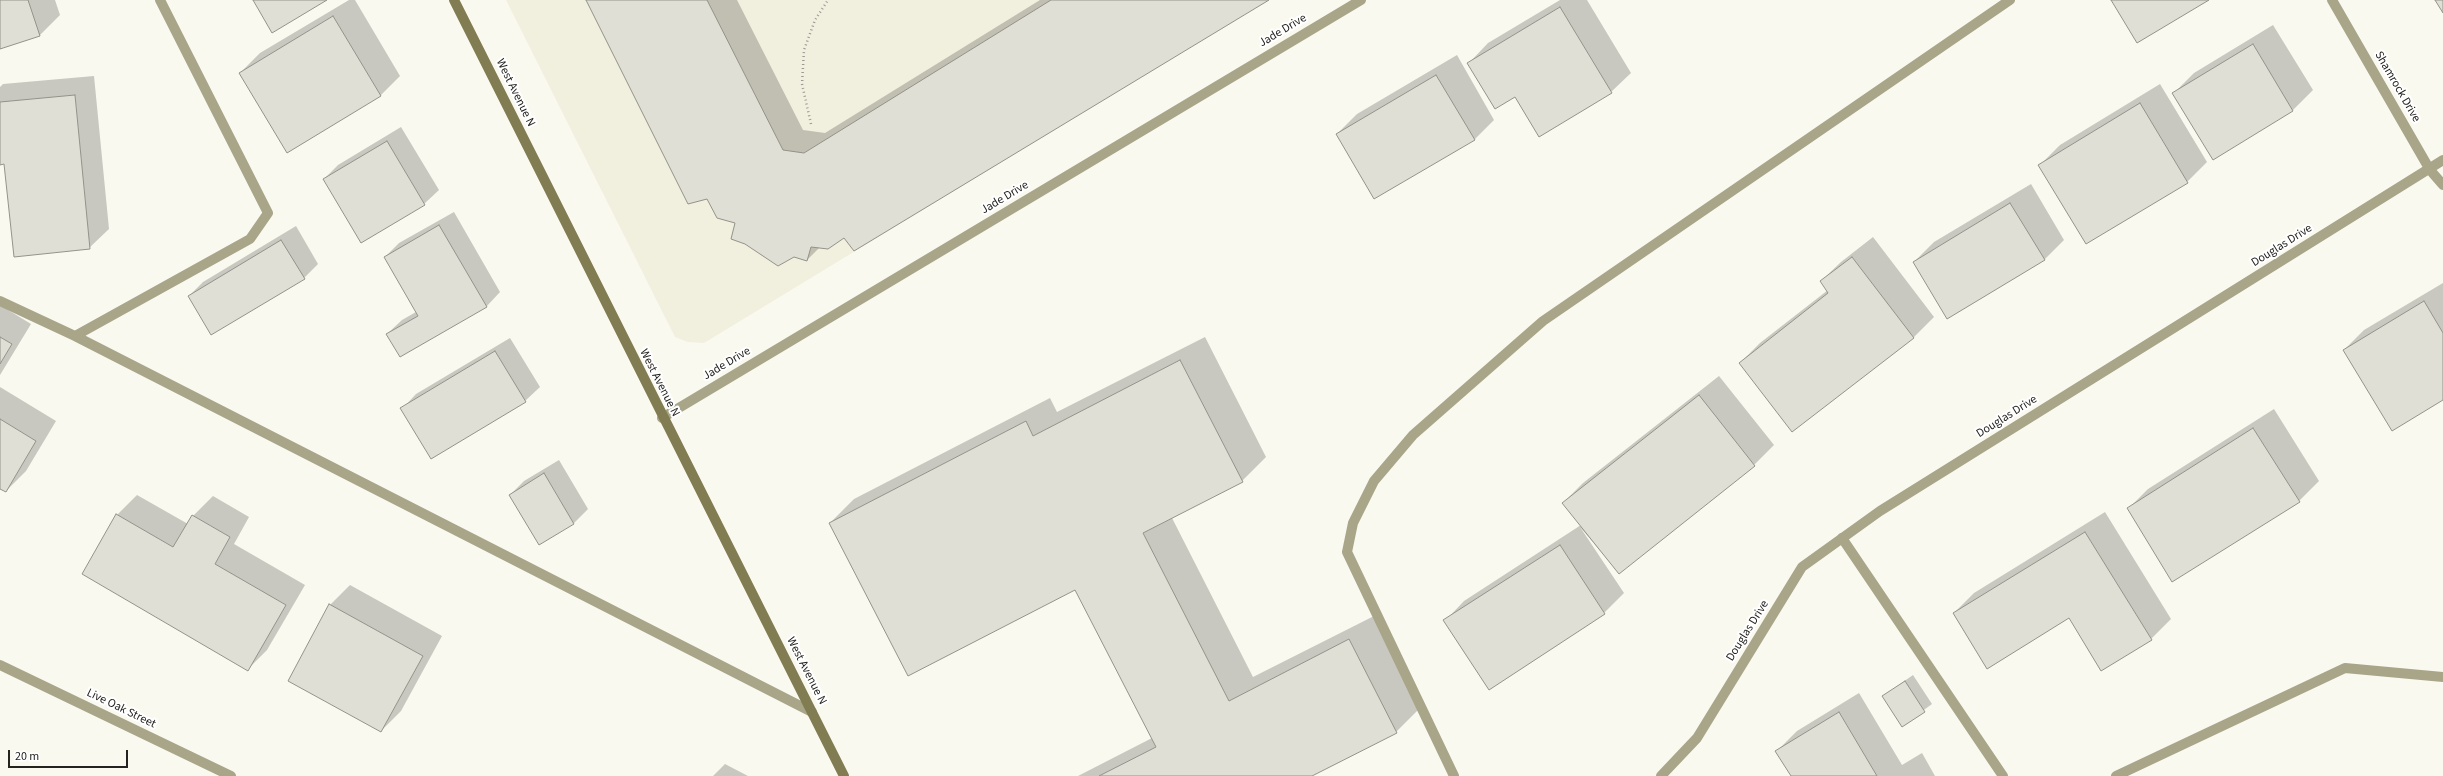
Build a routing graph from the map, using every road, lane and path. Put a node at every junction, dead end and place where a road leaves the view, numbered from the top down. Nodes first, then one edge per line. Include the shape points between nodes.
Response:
1 (160, 0) edge
2 (454, 0) edge
3 (828, 0) edge
4 (1361, 0) edge
5 (2010, 0) edge
6 (2332, 0) edge
7 (811, 124) dead end
8 (2443, 160) edge
9 (2430, 170) junction
10 (2443, 185) edge
11 (0, 300) edge
12 (75, 336) junction
13 (662, 418) junction
14 (1842, 538) junction
15 (0, 665) edge
16 (2443, 677) edge
17 (812, 712) junction
18 (231, 776) edge
19 (844, 776) edge
20 (1454, 776) edge
21 (1661, 776) edge
22 (2003, 776) edge
23 (2116, 776) edge

1 - 12 street via 268,213 250,239
2 - 13 main road, West Avenue N
3 - 7 path via 815,20 804,50 802,84
4 - 13 street, Jade Drive
5 - 20 street via 1542,321 1413,435 1374,481 1353,523 1347,552
6 - 9 street, Shamrock Drive
8 - 9 street, Douglas Drive
9 - 10 street, Shamrock Drive
9 - 14 street, Douglas Drive via 1880,510
11 - 12 street
12 - 17 street
13 - 17 main road, West Avenue N
14 - 21 street, Douglas Drive via 1802,567 1697,738
14 - 22 street
15 - 18 street, Live Oak Street
16 - 23 street via 2345,668
17 - 19 main road, West Avenue N

